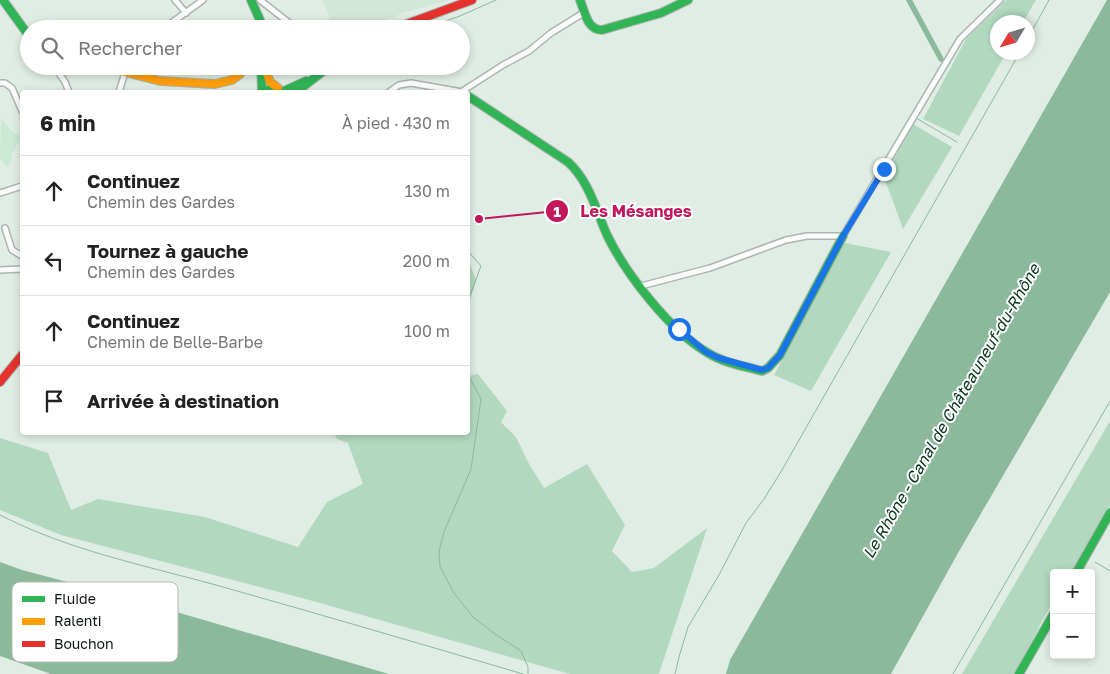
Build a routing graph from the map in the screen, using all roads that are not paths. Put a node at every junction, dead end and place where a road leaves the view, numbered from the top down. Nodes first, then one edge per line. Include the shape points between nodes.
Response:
1 (3, 0) edge
2 (175, 0) edge
3 (203, 0) edge
4 (251, 0) edge
5 (260, 0) edge
6 (472, 0) edge
7 (580, 0) edge
8 (688, 0) edge
9 (1000, 0) edge
10 (584, 12) junction
11 (186, 13) junction
12 (176, 20) edge
13 (260, 20) edge
14 (286, 20) edge
15 (418, 20) edge
16 (20, 24) edge
17 (60, 75) edge
18 (124, 75) edge
19 (143, 75) edge
20 (239, 75) edge
21 (262, 75) edge
22 (266, 75) edge
23 (317, 75) edge
24 (313, 78) junction
25 (0, 83) edge
26 (68, 90) edge
27 (120, 90) edge
28 (262, 90) edge
29 (266, 90) edge
30 (282, 90) edge
31 (298, 90) edge
32 (392, 90) edge
33 (450, 90) edge
34 (464, 90) edge
35 (470, 97) edge
36 (20, 106) edge
37 (20, 187) edge
38 (0, 193) edge
39 (5, 228) dead end
40 (843, 236) junction
41 (20, 255) edge
42 (20, 269) edge
43 (0, 270) edge
44 (641, 286) junction
45 (20, 357) edge
46 (0, 382) edge
47 (1110, 513) edge
48 (1078, 569) edge
49 (1053, 614) edge
50 (1019, 674) edge

1 - 16 street
2 - 11 street
3 - 11 street
4 - 13 street
5 - 14 street
6 - 15 street
7 - 10 street
8 - 10 street via 661,13 602,30 590,26
9 - 40 street via 960,39
10 - 34 street via 529,51
11 - 12 street
17 - 26 street
18 - 27 street
19 - 20 street via 160,81 215,84
21 - 28 street
22 - 30 street via 270,82
23 - 24 street
24 - 30 street
24 - 31 street
25 - 36 street via 5,82 12,88
29 - 30 street via 271,87
32 - 33 street via 398,85 412,83
35 - 44 street via 577,170 614,249
37 - 38 street
39 - 41 street via 12,250
40 - 44 street via 807,236 786,240 710,268
40 - 44 street via 780,355 762,370 706,352 672,322
42 - 43 street
45 - 46 street
47 - 48 street
49 - 50 street

